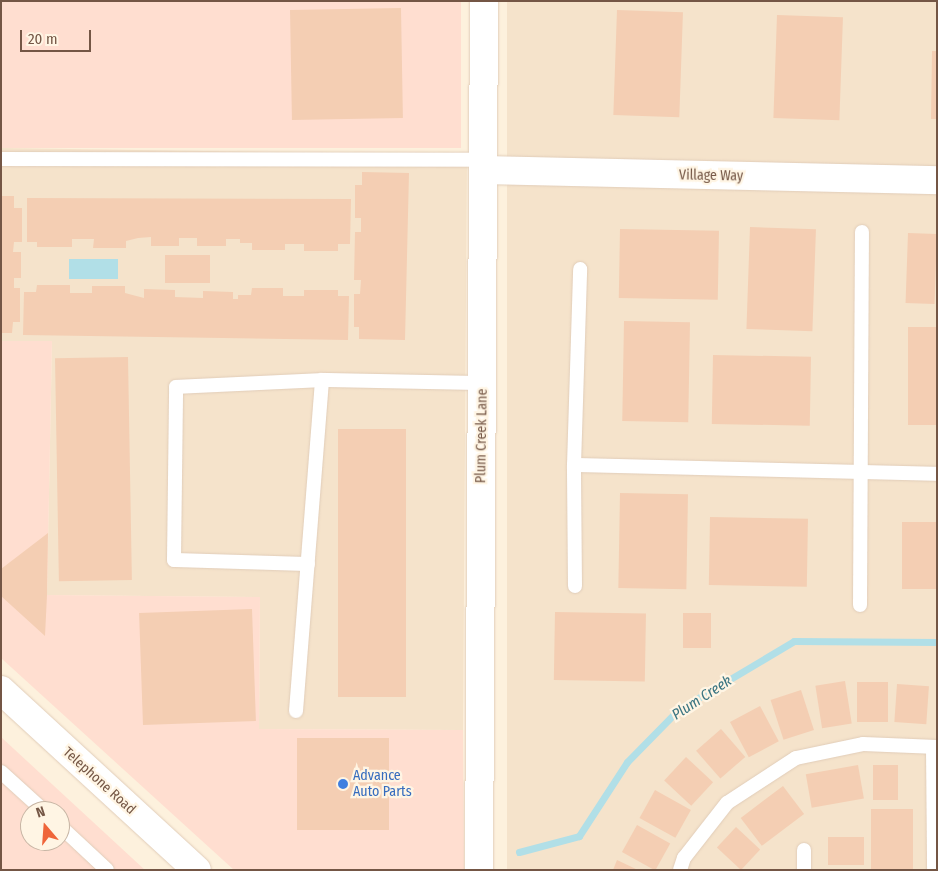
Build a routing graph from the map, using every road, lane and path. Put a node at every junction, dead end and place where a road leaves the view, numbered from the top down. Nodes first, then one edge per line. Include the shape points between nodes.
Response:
1 (484, 1) edge
2 (1, 159) edge
3 (486, 165) junction
4 (937, 180) edge
5 (862, 232) dead end
6 (580, 269) dead end
7 (322, 380) junction
8 (482, 383) junction
9 (574, 465) junction
10 (860, 473) junction
11 (937, 474) edge
12 (308, 564) junction
13 (575, 586) dead end
14 (860, 605) dead end
15 (1, 690) edge
16 (296, 711) dead end
17 (935, 747) edge
18 (1, 772) edge
19 (33, 801) edge
20 (70, 835) edge
21 (804, 850) dead end
22 (107, 870) edge
23 (197, 870) edge
24 (479, 870) edge
25 (680, 870) edge
26 (804, 870) edge
27 (934, 870) edge

1 - 3 street, Plum Creek Lane
2 - 3 lane
3 - 4 street, Village Way
3 - 8 street, Plum Creek Lane
5 - 10 lane
6 - 9 lane
7 - 8 lane
7 - 12 lane
7 - 12 lane via 176,387 174,560
8 - 24 street, Plum Creek Lane
9 - 10 lane
9 - 13 lane
10 - 11 lane
10 - 14 lane
12 - 16 lane
15 - 23 street, Telephone Road
17 - 25 lane via 862,744 796,758 726,803
17 - 27 lane
18 - 19 lane
20 - 22 lane
21 - 26 lane

